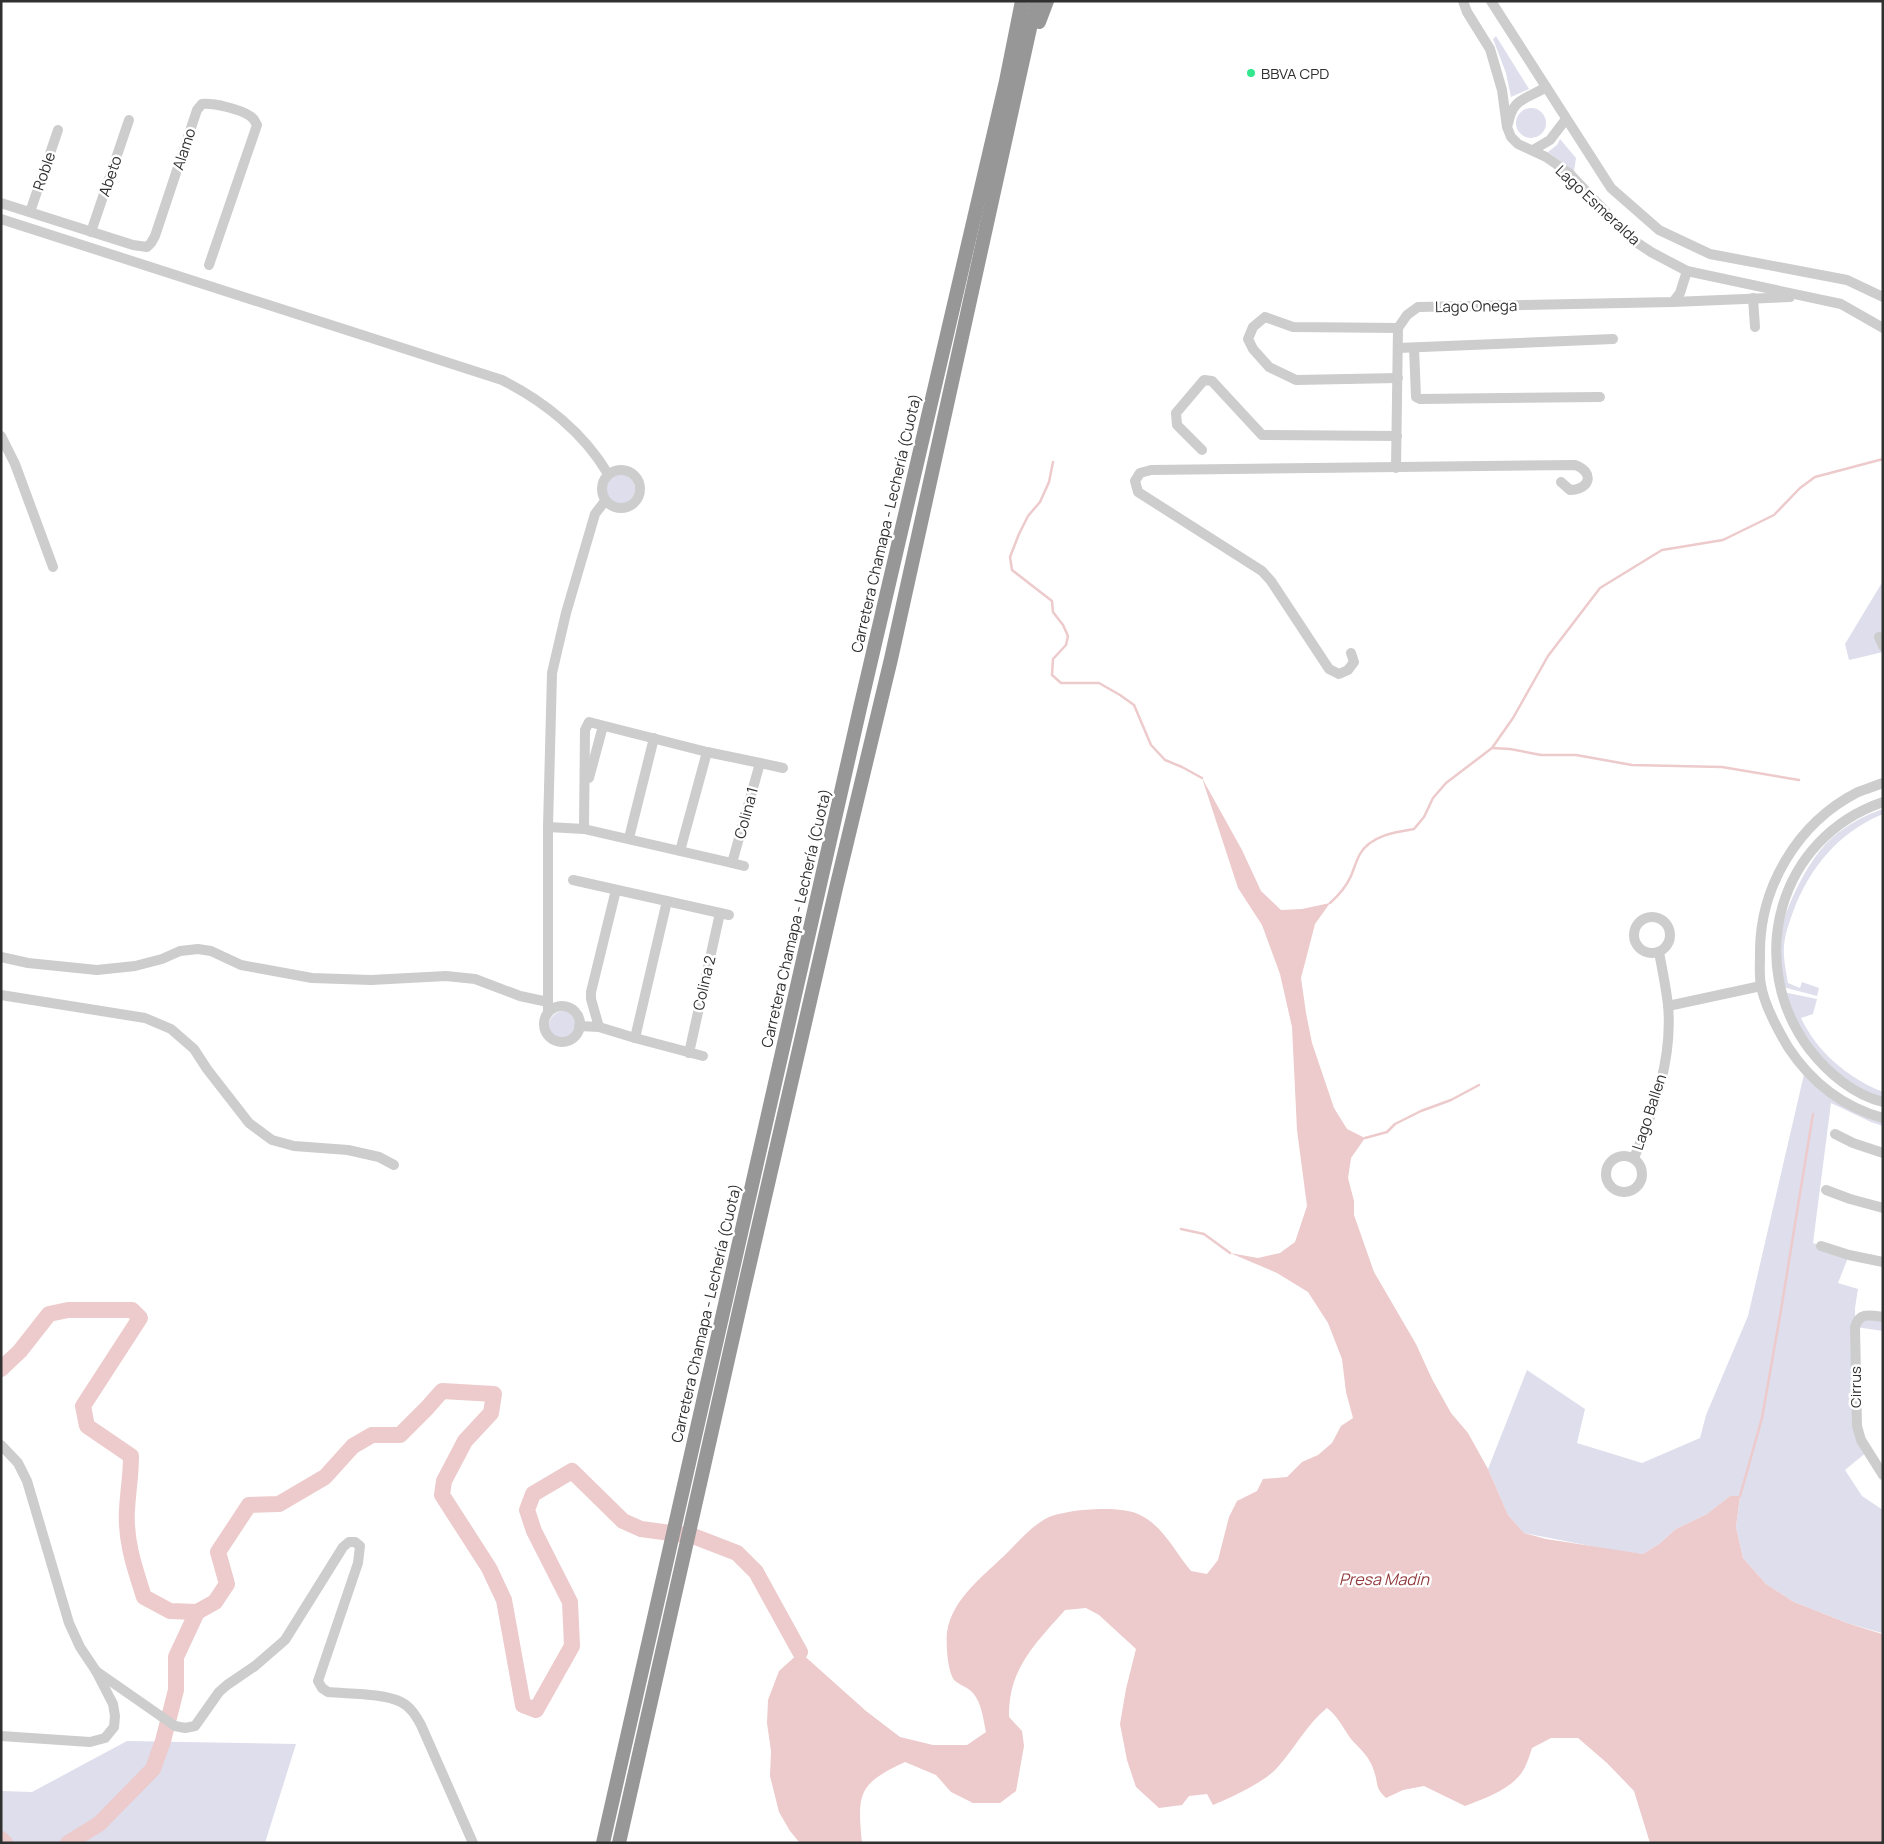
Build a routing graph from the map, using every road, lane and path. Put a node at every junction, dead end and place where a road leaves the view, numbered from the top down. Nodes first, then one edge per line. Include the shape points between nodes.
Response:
1 (1022, 1) edge
2 (1036, 1) edge
3 (1047, 1) edge
4 (1463, 1) edge
5 (1491, 1) edge
6 (1018, 82) junction
7 (1546, 87) junction
8 (1503, 100) junction
9 (1516, 103) junction
10 (1566, 119) junction
11 (128, 120) dead end
12 (1507, 128) junction
13 (58, 130) dead end
14 (1534, 150) junction
15 (1, 203) edge
16 (30, 212) junction
17 (1, 219) edge
18 (90, 232) junction
19 (209, 265) dead end
20 (1688, 271) junction
21 (1808, 296) junction
22 (1882, 296) edge
23 (1753, 298) junction
24 (1673, 302) junction
25 (1755, 327) dead end
26 (1398, 328) junction
27 (1883, 328) edge
28 (1613, 340) dead end
29 (1398, 348) junction
30 (1414, 348) junction
31 (1398, 378) junction
32 (1600, 396) dead end
33 (1, 436) edge
34 (1396, 436) junction
35 (1202, 450) dead end
36 (1396, 468) junction
37 (608, 474) junction
38 (1561, 482) dead end
39 (605, 501) junction
40 (53, 567) dead end
41 (1351, 653) dead end
42 (603, 726) junction
43 (654, 738) junction
44 (707, 752) junction
45 (760, 763) junction
46 (783, 768) dead end
47 (1883, 783) edge
48 (586, 791) junction
49 (1883, 802) edge
50 (548, 827) junction
51 (584, 829) junction
52 (628, 838) junction
53 (680, 850) junction
54 (732, 863) junction
55 (744, 866) dead end
56 (573, 880) dead end
57 (616, 890) junction
58 (667, 901) junction
59 (1659, 952) dead end
60 (1, 957) edge
61 (1777, 976) junction
62 (1761, 985) junction
63 (1780, 991) junction
64 (1, 995) edge
65 (1668, 1006) junction
66 (548, 1007) junction
67 (594, 1009) junction
68 (579, 1021) junction
69 (599, 1027) junction
70 (635, 1038) junction
71 (689, 1053) junction
72 (702, 1056) dead end
73 (1883, 1102) edge
74 (1883, 1118) edge
75 (1835, 1134) dead end
76 (1883, 1153) edge
77 (1634, 1158) dead end
78 (394, 1165) dead end
79 (1826, 1190) dead end
80 (1883, 1208) edge
81 (1821, 1246) dead end
82 (1883, 1262) edge
83 (1883, 1317) edge
84 (1, 1445) edge
85 (1883, 1474) edge
86 (96, 1671) junction
87 (1, 1736) edge
88 (473, 1843) edge
89 (603, 1843) edge
90 (619, 1843) edge

1 - 89 highway, Carretera Chamapa - Lechería (Cuota)
2 - 6 highway, Carretera Chamapa - Lechería (Cuota)
3 - 6 highway
4 - 8 street via 1490,49
5 - 7 street, Lago Esmeralda
6 - 90 highway, Carretera Chamapa - Lechería (Cuota) via 891,658
7 - 9 street
7 - 10 street, Lago Esmeralda
8 - 9 street
8 - 12 street
9 - 12 street
10 - 14 street via 1550,140
10 - 22 street, Lago Esmeralda via 1611,188 1659,230 1710,254 1847,280
11 - 18 street, Abeto
12 - 14 street, Lago Esmeralda via 1518,144
13 - 16 street, Roble
14 - 20 street, Lago Esmeralda via 1569,173 1630,238
15 - 16 street, Alamo
16 - 18 street, Alamo
17 - 37 street via 502,380 526,392 581,437
18 - 19 street, Alamo via 141,247 151,243 197,110 202,104 211,103 249,115 257,126
20 - 21 street, Lago Esmeralda
20 - 24 street
21 - 23 street, Lago Onega
21 - 27 street, Lago Esmeralda via 1841,304
23 - 24 street, Lago Onega
23 - 25 street
24 - 26 street, Lago Onega via 1418,307
26 - 29 street
26 - 31 street via 1293,327 1265,317 1253,327 1248,339 1269,367 1296,380
28 - 30 street
29 - 30 street
29 - 31 street
30 - 32 street via 1416,397 1420,399
31 - 34 street
33 - 40 street via 15,464
34 - 35 street via 1262,435 1212,381 1204,380 1176,413 1176,425
34 - 36 street
36 - 38 street via 1575,465 1583,467 1587,474 1588,480 1578,490 1570,490
36 - 41 street via 1152,470 1140,473 1135,481 1138,492 1148,500 1262,571 1329,669 1338,674 1348,670 1354,662
37 - 39 street via 602,482 601,492
37 - 39 street via 618,470 630,472 638,480 641,491 636,502 626,508 614,508
39 - 50 street via 595,514 552,673
42 - 43 street
42 - 48 street
42 - 48 street via 584,721
43 - 44 street
43 - 52 street
44 - 45 street
44 - 53 street
45 - 46 street
45 - 54 street, Colina 1
47 - 62 street via 1858,792 1815,823 1778,872 1768,899 1760,939
48 - 51 street
49 - 61 street via 1859,812 1827,835 1793,878 1775,938
50 - 51 street
50 - 66 street
51 - 52 street
52 - 53 street
53 - 54 street
54 - 55 street
56 - 57 street, Colina 2
57 - 58 street, Colina 2
57 - 67 street via 591,992
58 - 70 street
58 - 71 street, Colina 2 via 725,914
59 - 65 street, Lago Ballen
60 - 66 street via 97,970 135,966 180,950 211,950 241,965 312,978 371,980 446,976 475,979
61 - 62 street via 1770,972
61 - 63 street
62 - 63 street via 1766,995 1774,996
62 - 65 street
62 - 74 street via 1783,1038 1814,1080 1835,1097
63 - 73 street via 1792,1021 1822,1065 1846,1084
64 - 78 street via 145,1018 171,1029 194,1049 249,1123 272,1140 294,1146 348,1150 379,1157
65 - 77 street, Lago Ballen via 1664,1070 1651,1118
66 - 68 street via 564,1006 573,1010
66 - 68 street via 545,1030 555,1040 573,1038
67 - 68 street
67 - 69 street
68 - 69 street
69 - 70 street
70 - 71 street
71 - 72 street
75 - 76 street
79 - 80 street
81 - 82 street
83 - 85 street, Cirrus via 1862,1316 1855,1327 1857,1426 1861,1440
84 - 86 street via 18,1463 27,1481 69,1623
86 - 87 street via 113,1704 115,1716 114,1727 105,1738 90,1742
86 - 88 street via 168,1721 185,1728 195,1726 226,1685 285,1640 343,1547 348,1542 356,1542 360,1546 358,1563 318,1681 328,1692 388,1698 413,1710

